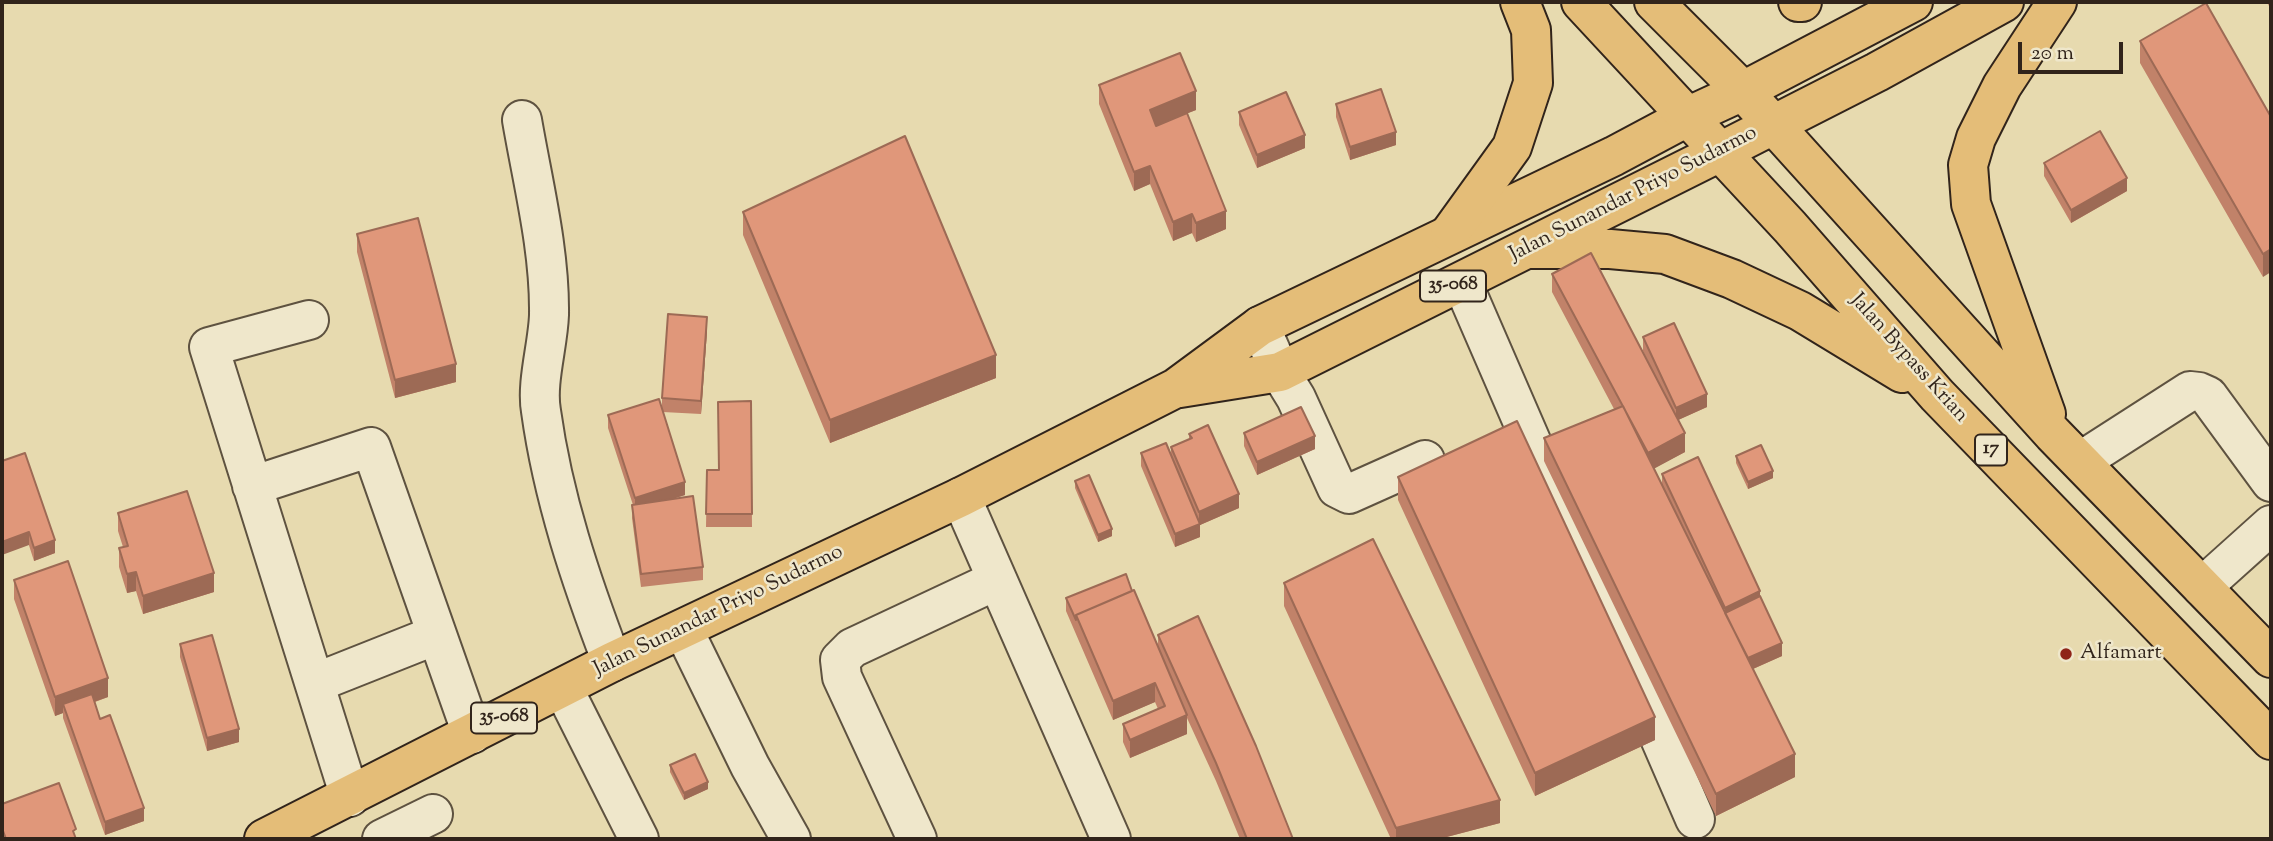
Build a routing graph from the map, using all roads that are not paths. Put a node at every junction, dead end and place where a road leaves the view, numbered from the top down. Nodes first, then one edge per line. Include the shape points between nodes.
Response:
1 (1520, 2) edge
2 (1581, 2) edge
3 (1654, 2) edge
4 (1913, 2) edge
5 (2004, 2) edge
6 (2057, 2) edge
7 (1743, 91) junction
8 (1689, 116) junction
9 (522, 120) dead end
10 (1772, 125) junction
11 (1720, 152) junction
12 (1450, 233) junction
13 (1528, 249) junction
14 (1462, 282) junction
15 (309, 320) dead end
16 (1260, 326) junction
17 (1280, 372) junction
18 (1176, 388) junction
19 (1937, 395) junction
20 (2053, 434) junction
21 (1425, 460) dead end
22 (2081, 461) junction
23 (2271, 482) edge
24 (252, 485) junction
25 (961, 498) junction
26 (2271, 525) edge
27 (997, 580) junction
28 (2202, 587) junction
29 (683, 629) junction
30 (436, 635) junction
31 (2271, 658) edge
32 (612, 662) junction
33 (315, 683) junction
34 (563, 688) junction
35 (472, 734) junction
36 (2271, 740) edge
37 (350, 796) junction
38 (433, 814) dead end
39 (1695, 819) dead end
40 (311, 829) edge
41 (264, 839) edge
42 (382, 839) edge
43 (639, 839) edge
44 (790, 839) edge
45 (917, 839) edge
46 (1111, 839) edge

1 - 12 main road via 1531,30 1533,83 1512,148
2 - 8 main road, Jalan Bypass Krian / 17
3 - 7 main road
4 - 7 main road, Jalan Sunandar Priyo Sudarmo
5 - 10 main road, Jalan Sunandar Priyo Sudarmo
6 - 20 main road via 2002,86 1968,165 1971,204
7 - 8 main road, Jalan Sunandar Priyo Sudarmo
7 - 10 main road
8 - 11 main road, Jalan Bypass Krian / 17
8 - 12 main road, Jalan Sunandar Priyo Sudarmo / 35-068
9 - 32 street via 546,263 549,316 540,408 561,514
10 - 11 main road, Jalan Sunandar Priyo Sudarmo
10 - 20 main road
11 - 13 main road, Jalan Sunandar Priyo Sudarmo / 35-068
11 - 19 main road, Jalan Bypass Krian / 17
12 - 16 main road, Jalan Sunandar Priyo Sudarmo / 35-068
13 - 14 main road, Jalan Sunandar Priyo Sudarmo / 35-068
13 - 19 main road via 1665,254 1800,311
14 - 17 main road, Jalan Sunandar Priyo Sudarmo / 35-068
14 - 39 street
15 - 24 street via 209,347
16 - 17 street
16 - 18 main road, Jalan Sunandar Priyo Sudarmo / 35-068
17 - 18 main road, Jalan Sunandar Priyo Sudarmo / 35-068
17 - 21 street via 1337,488 1349,494
18 - 25 main road, Jalan Sunandar Priyo Sudarmo / 35-068
19 - 36 main road, Jalan Bypass Krian / 17
20 - 22 main road
22 - 23 street via 2190,391 2208,396
22 - 28 main road
24 - 30 street via 371,447
24 - 33 street
25 - 27 street
25 - 29 main road, Jalan Sunandar Priyo Sudarmo / 35-068
26 - 28 street
27 - 45 street via 852,648 840,660 842,677
27 - 46 street
28 - 31 main road
29 - 32 main road, Jalan Sunandar Priyo Sudarmo / 35-068
29 - 44 street
30 - 33 street
30 - 35 street
32 - 34 main road, Jalan Sunandar Priyo Sudarmo / 35-068
33 - 37 street
34 - 35 main road, Jalan Sunandar Priyo Sudarmo / 35-068
34 - 43 street
35 - 37 main road, Jalan Sunandar Priyo Sudarmo / 35-068
37 - 40 main road, Jalan Sunandar Priyo Sudarmo / 35-068
38 - 42 street
40 - 41 main road, Jalan Sunandar Priyo Sudarmo / 35-068

